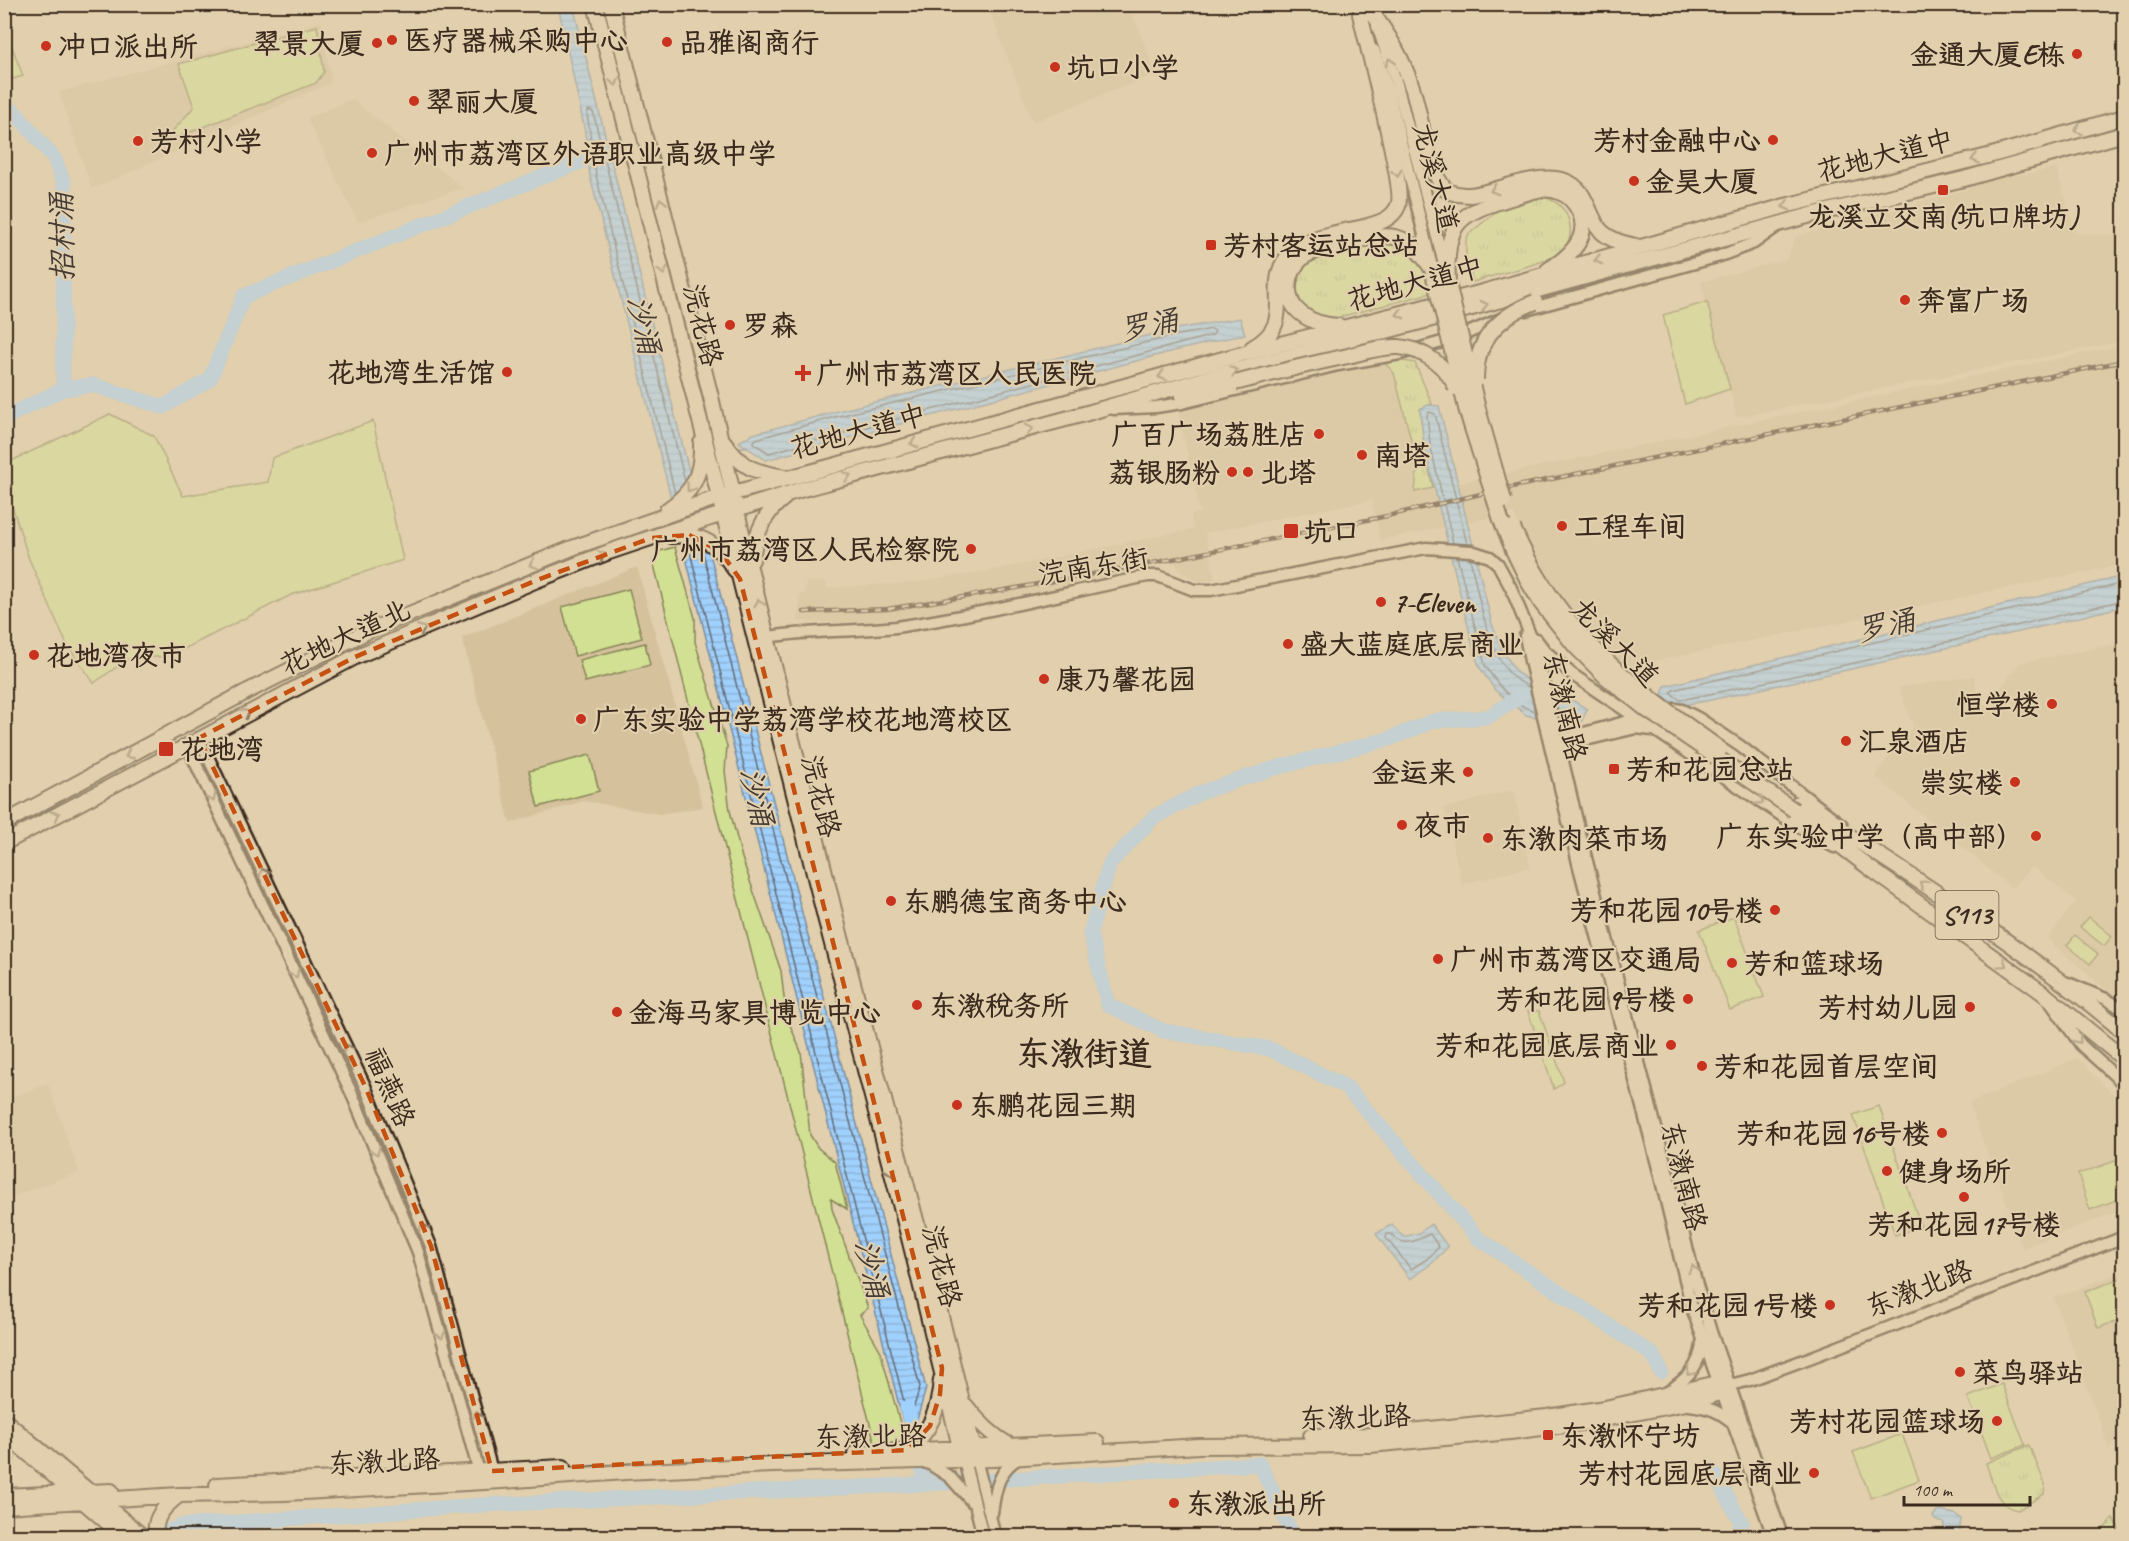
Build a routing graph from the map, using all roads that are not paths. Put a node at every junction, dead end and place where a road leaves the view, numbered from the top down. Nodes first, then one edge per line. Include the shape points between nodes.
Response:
1 (595, 4) edge
2 (611, 4) edge
3 (1364, 8) edge
4 (2124, 117) edge
5 (2124, 134) edge
6 (1406, 140) junction
7 (1815, 214) junction
8 (1775, 228) junction
9 (1645, 248) junction
10 (1432, 269) junction
11 (1537, 277) junction
12 (1448, 283) junction
13 (1284, 301) junction
14 (1359, 325) junction
15 (1238, 355) junction
16 (1108, 410) junction
17 (1472, 411) junction
18 (1077, 416) junction
19 (722, 441) junction
20 (704, 449) junction
21 (787, 478) junction
22 (791, 492) junction
23 (733, 493) junction
24 (719, 497) junction
25 (730, 511) junction
26 (654, 518) junction
27 (660, 536) junction
28 (750, 568) junction
29 (735, 576) junction
30 (1524, 624) junction
31 (768, 638) junction
32 (1538, 676) junction
33 (1637, 718) junction
34 (1698, 718) junction
35 (1655, 731) junction
36 (193, 742) junction
37 (1556, 743) junction
38 (1796, 806) junction
39 (4, 823) edge
40 (4, 843) edge
41 (1877, 853) junction
42 (1871, 869) junction
43 (2057, 978) junction
44 (2043, 993) junction
45 (2124, 1010) edge
46 (2124, 1032) edge
47 (2124, 1059) edge
48 (2124, 1084) edge
49 (2124, 1237) edge
50 (1702, 1340) junction
51 (942, 1368) junction
52 (1724, 1387) junction
53 (1663, 1395) junction
54 (961, 1399) junction
55 (1683, 1404) junction
56 (4, 1420) edge
57 (1734, 1425) junction
58 (4, 1432) edge
59 (4, 1442) edge
60 (1011, 1446) junction
61 (923, 1450) junction
62 (908, 1455) junction
63 (1025, 1456) junction
64 (970, 1459) junction
65 (4, 1464) edge
66 (486, 1472) junction
67 (989, 1491) junction
68 (967, 1492) junction
69 (82, 1495) junction
70 (179, 1495) junction
71 (4, 1496) edge
72 (101, 1500) junction
73 (4, 1506) edge
74 (123, 1536) edge
75 (142, 1536) edge
76 (156, 1536) edge
77 (983, 1536) edge
78 (995, 1536) edge
79 (1773, 1536) edge
80 (1782, 1536) edge

1 -> 20 main road, 浣花路 via 701,422
19 -> 2 main road, 浣花路
3 - 6 street, 龙溪大道 via 1390,61
9 -> 3 main road via 1610,238 1598,226 1582,194 1560,179 1533,180 1471,195 1448,190 1431,163 1413,88 1401,59 1391,38
3 -> 13 main road via 1400,203 1393,214 1379,223 1298,247 1282,266 1278,281
4 -> 9 main road, 花地大道中 via 1992,155 1785,206
5 - 7 main road, 花地大道中 via 1964,179
6 - 10 street, 龙溪大道
6 - 12 street, 龙溪大道
7 - 8 main road
18 -> 7 main road, 花地大道中
8 - 16 street via 1754,243 1720,255 1524,311 1411,351 1182,403
8 - 17 main road, bridge via 1510,313 1487,337 1478,358
9 -> 11 main road, 花地大道中
10 - 13 main road via 1421,252 1404,239 1377,236 1304,257 1293,269
10 - 17 main road, 龙溪大道, bridge
11 - 12 main road via 1565,258 1578,243 1583,223 1575,204 1551,189 1530,192 1465,216 1449,242
11 -> 14 main road, 花地大道中
12 - 17 main road, 龙溪大道, bridge
13 - 14 main road via 1314,322
13 - 15 main road via 1272,330
14 - 15 main road, 花地大道中
15 -> 21 main road, 花地大道中
16 - 17 main road, bridge via 1397,347 1425,355 1448,373
16 - 18 main road
17 - 38 main road, 龙溪大道, bridge via 1501,520 1513,550 1541,603 1575,646 1647,710
22 -> 18 main road, 花地大道中
19 - 21 main road via 748,468
19 - 23 main road, 浣花路
20 - 24 main road, 浣花路
20 -> 26 main road via 694,485 682,499
21 - 22 main road
21 - 23 main road, 花地大道中
22 - 25 main road, 花地大道中
22 - 28 main road via 769,512 756,535
23 - 24 main road, 花地大道中
23 - 25 main road, 浣花路
24 - 25 main road, 浣花路
24 - 26 main road, 花地大道北
25 - 27 main road, 花地大道北
25 - 28 main road, 浣花路
25 - 29 main road, 浣花路
26 -> 39 main road, 花地大道北 via 370,630
27 - 29 main road via 689,535 710,543
36 -> 27 main road, 花地大道北 via 354,657 537,580
31 -> 28 main road, 浣花路
29 -> 51 main road, 浣花路
30 - 31 street, 浣南东街 via 1498,564 1482,554 1440,548 1412,549 1211,590 1194,590 1148,576 904,625
30 - 32 street, 东漖南路
30 - 33 street via 1559,664
31 - 54 main road, 浣花路 via 838,930
32 - 37 street, 东漖南路 via 1556,727
32 - 37 street, 东漖南路 via 1544,723
33 - 34 street via 1675,709
33 - 35 street
33 - 37 street
34 - 35 street via 1672,718
34 - 41 street
35 - 37 street via 1636,728
35 -> 42 street via 1794,824
40 -> 36 main road, 花地大道北
36 - 66 street, 福燕路 via 365,1086 431,1246
37 - 50 street, 东漖南路 via 1603,962
52 -> 37 street, 东漖南路
38 - 41 main road, 龙溪大道 / S113
38 - 42 main road, 龙溪大道 / S113
43 -> 41 main road, 龙溪大道 / S113
42 -> 44 main road, 龙溪大道 / S113
43 - 45 street
43 - 46 main road, 龙溪大道 / S113
44 - 47 main road, 龙溪大道 / S113
44 -> 48 street via 2081,1045
49 - 52 street, 东漖北路 via 1812,1358
50 - 52 street, 东漖南路
50 -> 53 street via 1701,1354 1693,1370
51 - 61 main road via 938,1404
51 - 64 main road, 浣花路
52 - 53 main road, 东漖北路
52 - 55 main road, 东漖北路
52 - 57 street, 东漖南路
52 - 80 street, 东漖南路
53 - 60 main road, 东漖北路 via 1555,1416 1370,1435 1263,1435
54 - 60 main road via 983,1427
54 - 64 main road, 浣花路
55 - 57 street via 1716,1410
55 - 63 main road, 东漖北路 via 1564,1426 1380,1444 1199,1446
56 - 69 main road
57 - 79 street, 东漖南路
58 - 69 main road
59 - 65 main road
60 - 64 main road, 东漖北路
61 - 62 main road, 东漖北路
61 - 64 main road, 东漖北路
61 - 68 street
62 - 66 main road, 东漖北路
62 - 70 main road, 东漖北路
63 - 64 main road, 东漖北路
63 - 67 street via 1002,1472
64 - 67 street
64 - 68 street
66 - 69 main road, 东漖北路
67 - 78 street
68 - 77 street via 975,1505
69 - 71 main road, 东漖北路
69 - 72 main road, 东漖北路
69 - 73 main road, 东漖北路
69 - 74 main road
70 - 72 main road, 东漖北路
70 - 76 main road via 162,1510
72 - 75 main road

